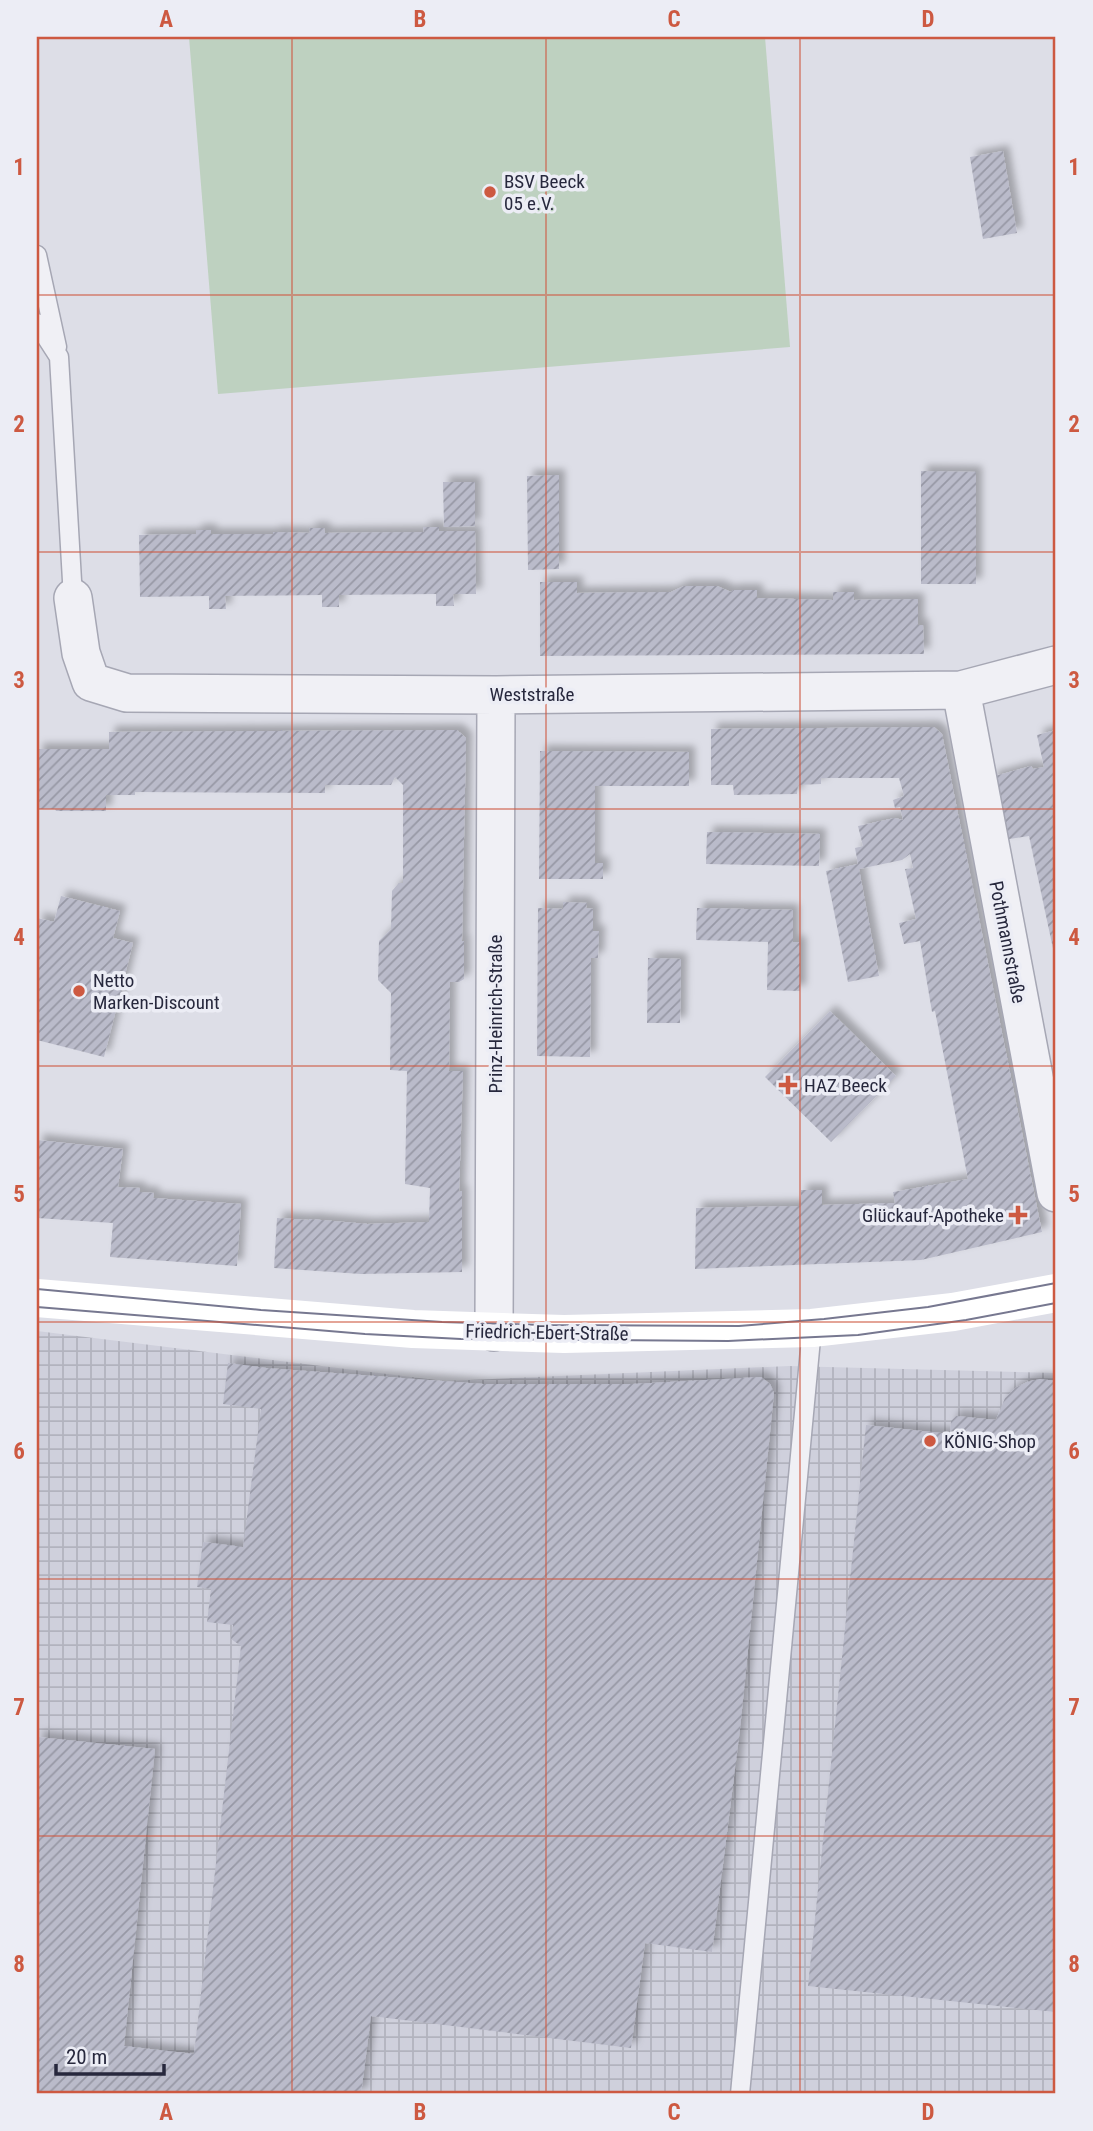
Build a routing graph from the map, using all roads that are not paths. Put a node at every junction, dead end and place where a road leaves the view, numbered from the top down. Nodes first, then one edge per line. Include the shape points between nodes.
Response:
1 (37, 255) edge
2 (37, 323) edge
3 (59, 357) junction
4 (73, 598) joint
5 (1056, 665) edge
6 (961, 690) junction
7 (496, 695) junction
8 (1056, 1194) edge
9 (1056, 1293) edge
10 (37, 1298) edge
11 (812, 1328) junction
12 (495, 1332) junction
13 (740, 2094) edge

1 - 3 lane
2 - 3 lane
3 - 4 lane
4 - 7 street, Weststraße via 81,653 92,682 127,693
5 - 6 street, Weststraße
6 - 7 street, Weststraße
6 - 8 street, Pothmannstraße
7 - 12 street, Prinz-Heinrich-Straße
9 - 11 main road, Friedrich-Ebert-Straße via 953,1312
10 - 12 main road, Friedrich-Ebert-Straße
11 - 12 main road, Friedrich-Ebert-Straße via 564,1335
11 - 13 lane

